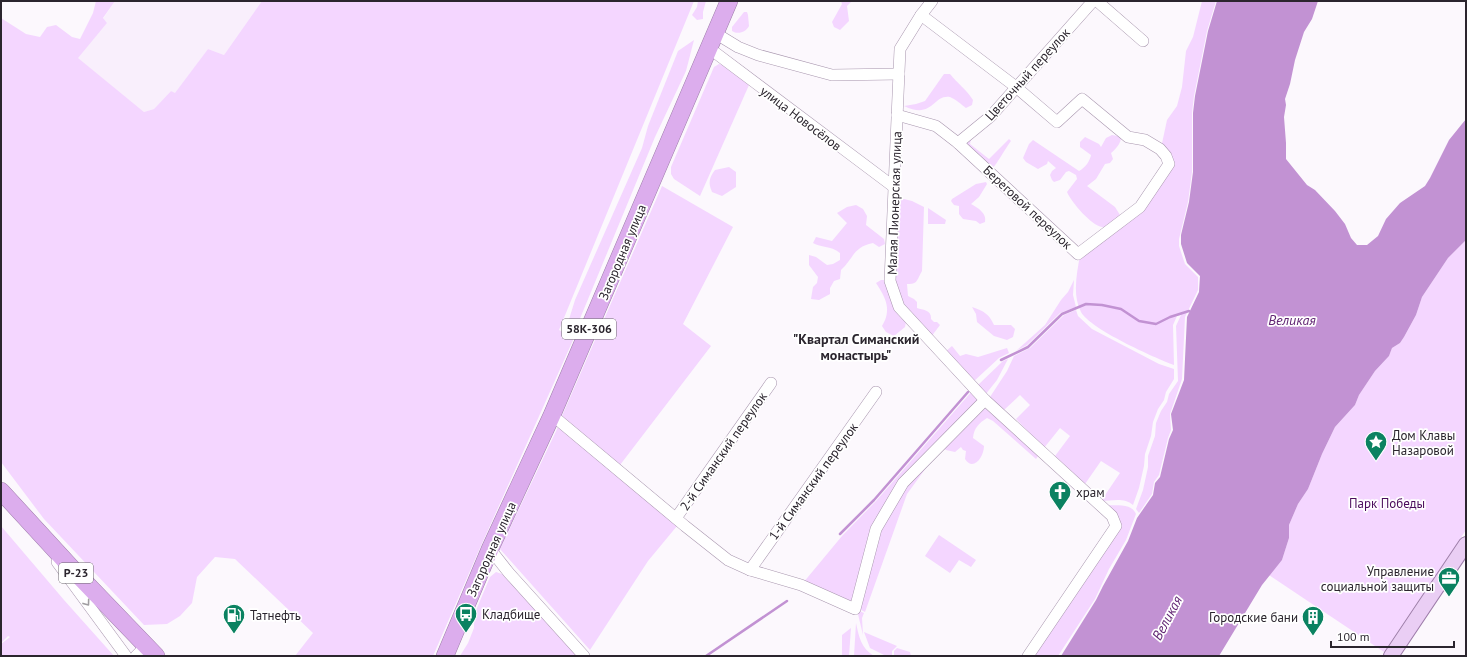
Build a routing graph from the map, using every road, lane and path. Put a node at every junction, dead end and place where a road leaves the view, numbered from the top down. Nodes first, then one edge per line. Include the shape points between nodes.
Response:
1 (729, 1) edge
2 (932, 1) edge
3 (1093, 1) edge
4 (1096, 1) edge
5 (921, 15) junction
6 (712, 40) junction
7 (1143, 41) dead end
8 (899, 74) junction
9 (1016, 87) junction
10 (897, 115) junction
11 (958, 143) junction
12 (894, 187) junction
13 (771, 383) dead end
14 (876, 392) dead end
15 (985, 400) junction
16 (552, 415) junction
17 (1, 491) edge
18 (22, 515) junction
19 (676, 518) junction
20 (1466, 544) edge
21 (490, 549) junction
22 (750, 570) junction
23 (146, 653) edge
24 (126, 656) edge
25 (445, 656) edge
26 (584, 656) edge
27 (1028, 656) edge
28 (1390, 656) edge

1 - 6 highway, Загородная улица / 58К-306
2 - 5 street, Малая Пионерская улица
3 - 9 street, Цветочный переулок
4 - 7 street
5 - 8 street, Малая Пионерская улица via 900,49
5 - 9 street
6 - 8 street via 832,75
6 - 12 street, улица Новосёлов
6 - 16 highway, Загородная улица / 58К-306
8 - 10 street, Малая Пионерская улица
9 - 11 street, Цветочный переулок via 991,116
9 - 11 street, Береговой переулок via 1056,122 1082,99 1128,136 1145,140 1160,149 1169,164 1140,207 1078,254
10 - 11 street, Береговой переулок via 936,126
10 - 12 street, Малая Пионерская улица
12 - 15 street, Малая Пионерская улица via 890,280 899,307
13 - 19 street, 2-й Симанский переулок
14 - 22 street, 1-й Симанский переулок
15 - 22 street via 903,483 876,529 855,609 801,585
15 - 27 street, Малая Пионерская улица via 1112,516 1116,526
16 - 19 street
16 - 21 highway, Загородная улица / 58К-306
17 - 18 highway, Р-23
18 - 23 highway, Р-23
18 -> 24 street
19 - 22 street via 728,560
20 - 28 main road
21 - 25 highway, Загородная улица / 58К-306
21 - 26 street

